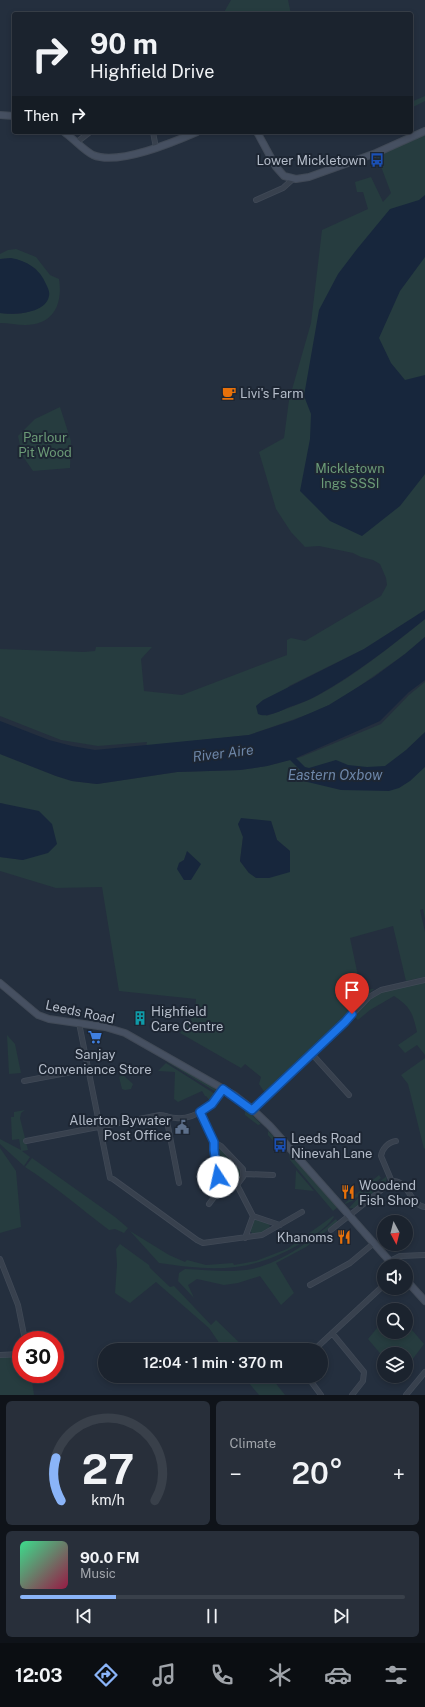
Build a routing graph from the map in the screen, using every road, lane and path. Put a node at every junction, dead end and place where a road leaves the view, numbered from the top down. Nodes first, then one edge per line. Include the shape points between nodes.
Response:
1 (0, 115) edge
2 (12, 116) edge
3 (425, 131) edge
4 (67, 134) edge
5 (87, 134) edge
6 (153, 134) edge
7 (191, 134) edge
8 (258, 134) edge
9 (77, 142) junction
10 (156, 148) junction
11 (292, 179) junction
12 (256, 200) dead end
13 (425, 980) edge
14 (0, 983) edge
15 (79, 1023) junction
16 (312, 1054) junction
17 (88, 1069) junction
18 (24, 1081) dead end
19 (223, 1089) junction
20 (349, 1095) dead end
21 (252, 1110) junction
22 (200, 1112) junction
23 (166, 1116) junction
24 (100, 1127) junction
25 (26, 1141) dead end
26 (396, 1141) dead end
27 (214, 1142) junction
28 (244, 1174) junction
29 (273, 1175) dead end
30 (392, 1182) junction
31 (179, 1183) dead end
32 (224, 1184) junction
33 (237, 1185) junction
34 (209, 1204) dead end
35 (425, 1207) edge
36 (302, 1212) dead end
37 (253, 1216) junction
38 (350, 1216) junction
39 (280, 1225) junction
40 (331, 1230) dead end
41 (245, 1238) junction
42 (374, 1243) junction
43 (425, 1255) edge
44 (0, 1259) edge
45 (388, 1259) edge
46 (397, 1259) edge
47 (310, 1285) dead end
48 (413, 1288) edge
49 (377, 1292) edge
50 (425, 1301) edge
51 (24, 1331) edge
52 (332, 1334) junction
53 (322, 1343) edge
54 (0, 1355) edge
55 (12, 1355) edge
56 (425, 1372) edge
57 (313, 1383) edge
58 (321, 1395) edge
59 (352, 1395) edge
60 (406, 1395) edge

1 - 2 street
3 - 11 street via 362,158 309,177
4 - 9 street
5 - 9 street
6 - 10 street
7 - 10 street
8 - 11 street via 276,167 284,176
9 - 10 street via 90,153 104,158
11 - 12 street via 283,188
13 - 16 street via 375,993
14 - 15 street, Leeds Road via 38,1015
15 - 17 street
15 - 19 street, Leeds Road via 125,1033
16 - 20 street
16 - 21 street
17 - 18 street
17 - 24 street
19 - 21 street, Leeds Road
19 - 22 street via 212,1104
21 - 38 street, Leeds Road via 270,1126
22 - 23 street via 182,1118
22 - 27 street
23 - 24 street
23 - 31 street
24 - 25 street
24 - 41 street via 110,1178 196,1240 203,1243
26 - 30 street via 383,1149 381,1156
27 - 28 street via 241,1166
27 - 32 street via 218,1177
28 - 29 street
28 - 33 street
30 - 35 street via 400,1182 417,1204
30 - 38 street
32 - 33 street
32 - 34 street
33 - 37 street
36 - 39 street
37 - 39 street
37 - 41 street
38 - 40 street
38 - 42 street, Leeds Road
39 - 41 street via 262,1236
42 - 45 street, Leeds Road
42 - 47 street via 350,1263
43 - 46 street via 400,1256
44 - 51 street via 18,1305
48 - 50 street
49 - 52 street
52 - 53 street
52 - 59 street via 364,1372 363,1381
54 - 55 street
56 - 60 street
57 - 58 street

